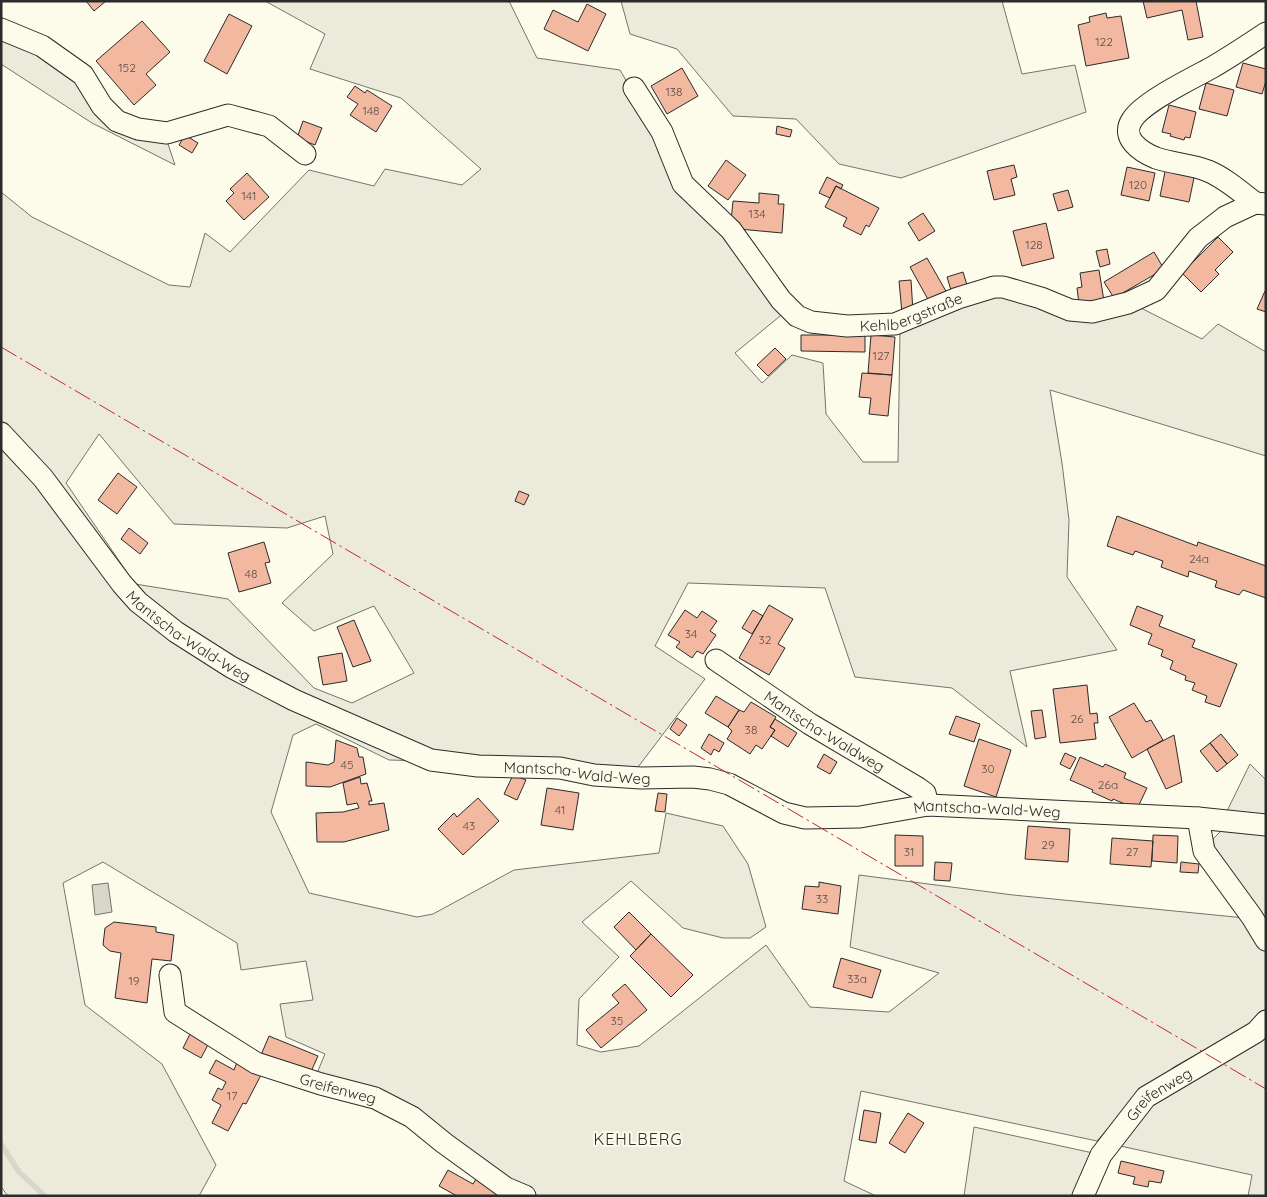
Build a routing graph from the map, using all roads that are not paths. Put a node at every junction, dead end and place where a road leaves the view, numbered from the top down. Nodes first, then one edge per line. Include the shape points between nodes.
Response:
1 (1, 29) edge
2 (1266, 33) edge
3 (634, 88) dead end
4 (305, 154) dead end
5 (1260, 204) edge
6 (1, 433) edge
7 (716, 660) dead end
8 (928, 805) junction
9 (1198, 818) junction
10 (1266, 825) edge
11 (1266, 940) edge
12 (170, 975) dead end
13 (1266, 1021) edge
14 (525, 1196) edge
15 (1083, 1196) edge

1 - 4 street via 42,46 83,75 102,106 117,121 138,129 167,133 228,115 269,126
2 - 5 street via 1143,107 1128,130 1132,142 1142,151 1209,171
3 - 5 street, Kehlbergstraße via 662,132 683,184 731,230 789,309 797,316 823,325 895,324 994,287 1012,289 1082,312 1115,307 1156,290 1198,238 1224,217
6 - 8 street, Mantscha-Wald-Weg via 43,478 122,584 138,602 176,632 231,667 294,700 431,760 478,766 560,768 594,775 693,777 729,784 784,813 805,818 860,816
7 - 8 street, Mantscha-Waldweg via 810,724 918,788 925,793
8 - 9 street, Mantscha-Wald-Weg
9 - 10 street, Mantscha-Wald-Weg
9 - 11 street via 1204,851
12 - 14 street, Greifenweg via 175,1012 256,1062 375,1098 412,1117 506,1188
13 - 15 street, Greifenweg via 1256,1032 1146,1097 1101,1154

